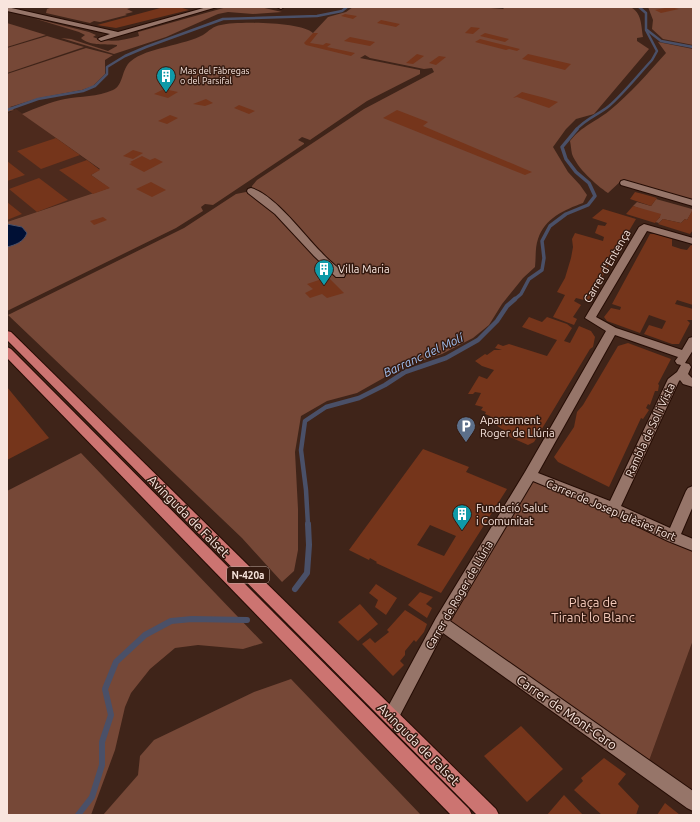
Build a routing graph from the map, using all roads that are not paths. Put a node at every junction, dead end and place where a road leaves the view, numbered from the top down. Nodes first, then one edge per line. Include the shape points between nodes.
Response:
1 (214, 7) edge
2 (7, 9) edge
3 (35, 10) dead end
4 (26, 13) junction
5 (15, 17) dead end
6 (97, 22) dead end
7 (86, 26) junction
8 (117, 34) junction
9 (101, 39) dead end
10 (624, 183) dead end
11 (251, 191) dead end
12 (693, 202) edge
13 (691, 240) edge
14 (340, 276) dead end
15 (612, 330) junction
16 (7, 334) edge
17 (693, 340) edge
18 (7, 351) edge
19 (684, 355) junction
20 (687, 368) edge
21 (693, 384) edge
22 (530, 475) junction
23 (693, 491) edge
24 (613, 508) junction
25 (673, 537) junction
26 (693, 545) edge
27 (441, 623) junction
28 (390, 716) junction
29 (693, 802) edge
30 (463, 815) edge
31 (490, 815) edge

1 - 8 street
2 - 4 street
3 - 4 street
4 - 5 street
4 - 7 street
6 - 7 street
7 - 8 street
8 - 9 street
10 - 12 street
11 - 14 street via 279,212
13 - 15 street, Carrer d'Entença via 644,227 590,318
15 - 19 street
15 - 22 street, Carrer de Roger de Llúria
16 - 28 main road, Avinguda de Falset / N-420a
17 - 19 street
18 - 30 main road, Avinguda de Falset / N-420a
19 - 20 street via 681,360
20 - 21 street via 687,381
20 - 24 street, Rambla de Sol i Vista via 674,379
22 - 24 street, Carrer de Josep Iglèsies Fort
22 - 27 street, Carrer de Roger de Llúria
23 - 25 street
24 - 25 street, Carrer de Josep Iglèsies Fort
25 - 26 street, Carrer de Josep Iglèsies Fort
27 - 28 street, Carrer de Roger de Llúria
27 - 29 street, Carrer de Mont-Caro
28 - 31 main road, Avinguda de Falset / N-420a

